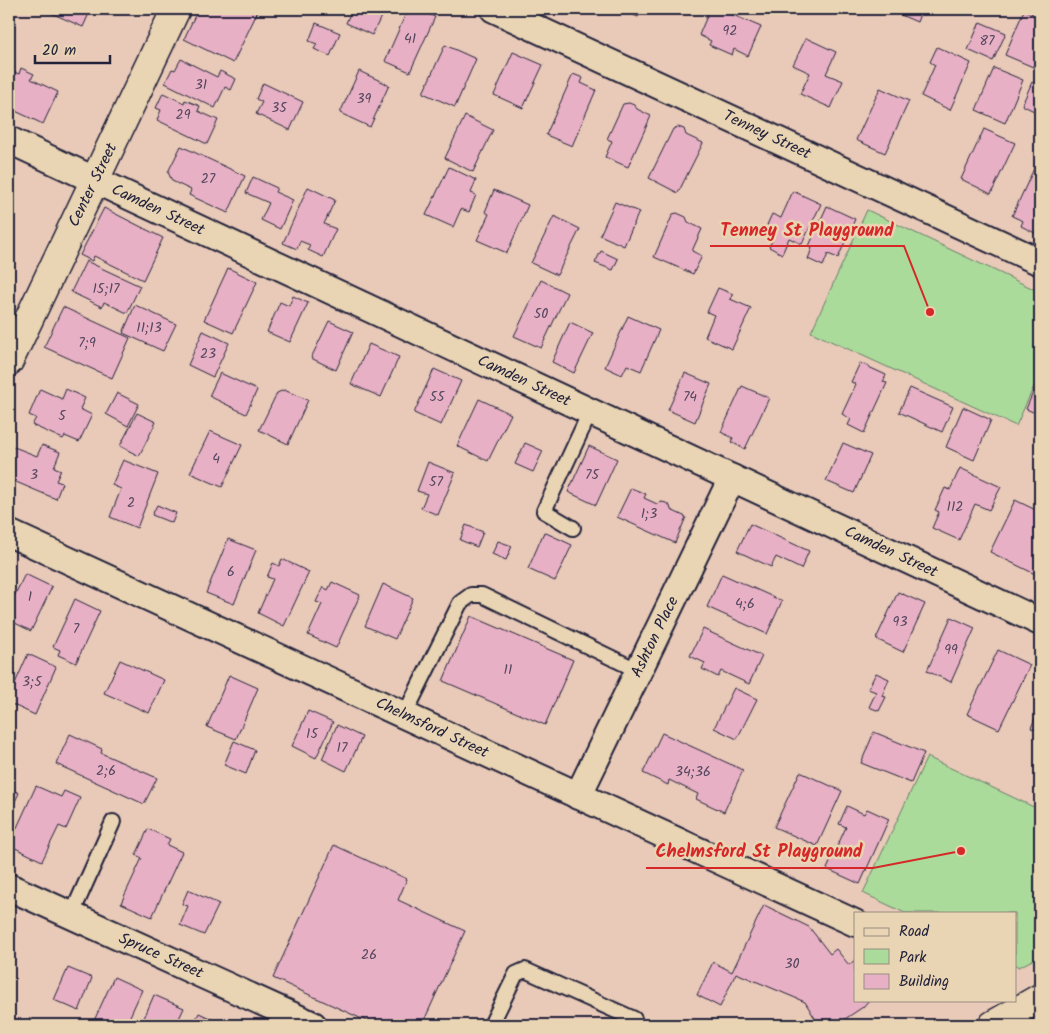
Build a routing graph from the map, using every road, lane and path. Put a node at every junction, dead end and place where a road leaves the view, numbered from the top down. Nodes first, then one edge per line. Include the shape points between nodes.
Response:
1 (176, 9) edge
2 (494, 9) edge
3 (9, 140) edge
4 (95, 180) junction
5 (1040, 262) edge
6 (9, 361) edge
7 (590, 412) junction
8 (732, 478) junction
9 (573, 528) dead end
10 (9, 533) edge
11 (1040, 622) edge
12 (639, 671) junction
13 (404, 716) junction
14 (578, 796) junction
15 (113, 822) dead end
16 (9, 887) edge
17 (62, 912) junction
18 (854, 923) edge
19 (1029, 1000) edge
20 (313, 1025) edge
21 (491, 1025) edge
22 (631, 1025) edge
23 (993, 1025) edge

1 - 4 street, Center Street
2 - 5 street, Tenney Street
3 - 4 street, Camden Street
4 - 6 street, Center Street
4 - 7 street, Camden Street
7 - 8 street, Camden Street
7 - 9 lane via 544,511
8 - 11 street, Camden Street
8 - 12 street, Ashton Place
10 - 13 street, Chelmsford Street
12 - 13 lane via 482,596 471,595 460,603
12 - 14 street, Ashton Place
13 - 14 street, Chelmsford Street
14 - 18 street, Chelmsford Street
15 - 17 lane
16 - 17 street, Spruce Street
17 - 20 street, Spruce Street
19 - 23 street
21 - 22 lane via 516,974 525,970 634,1019

